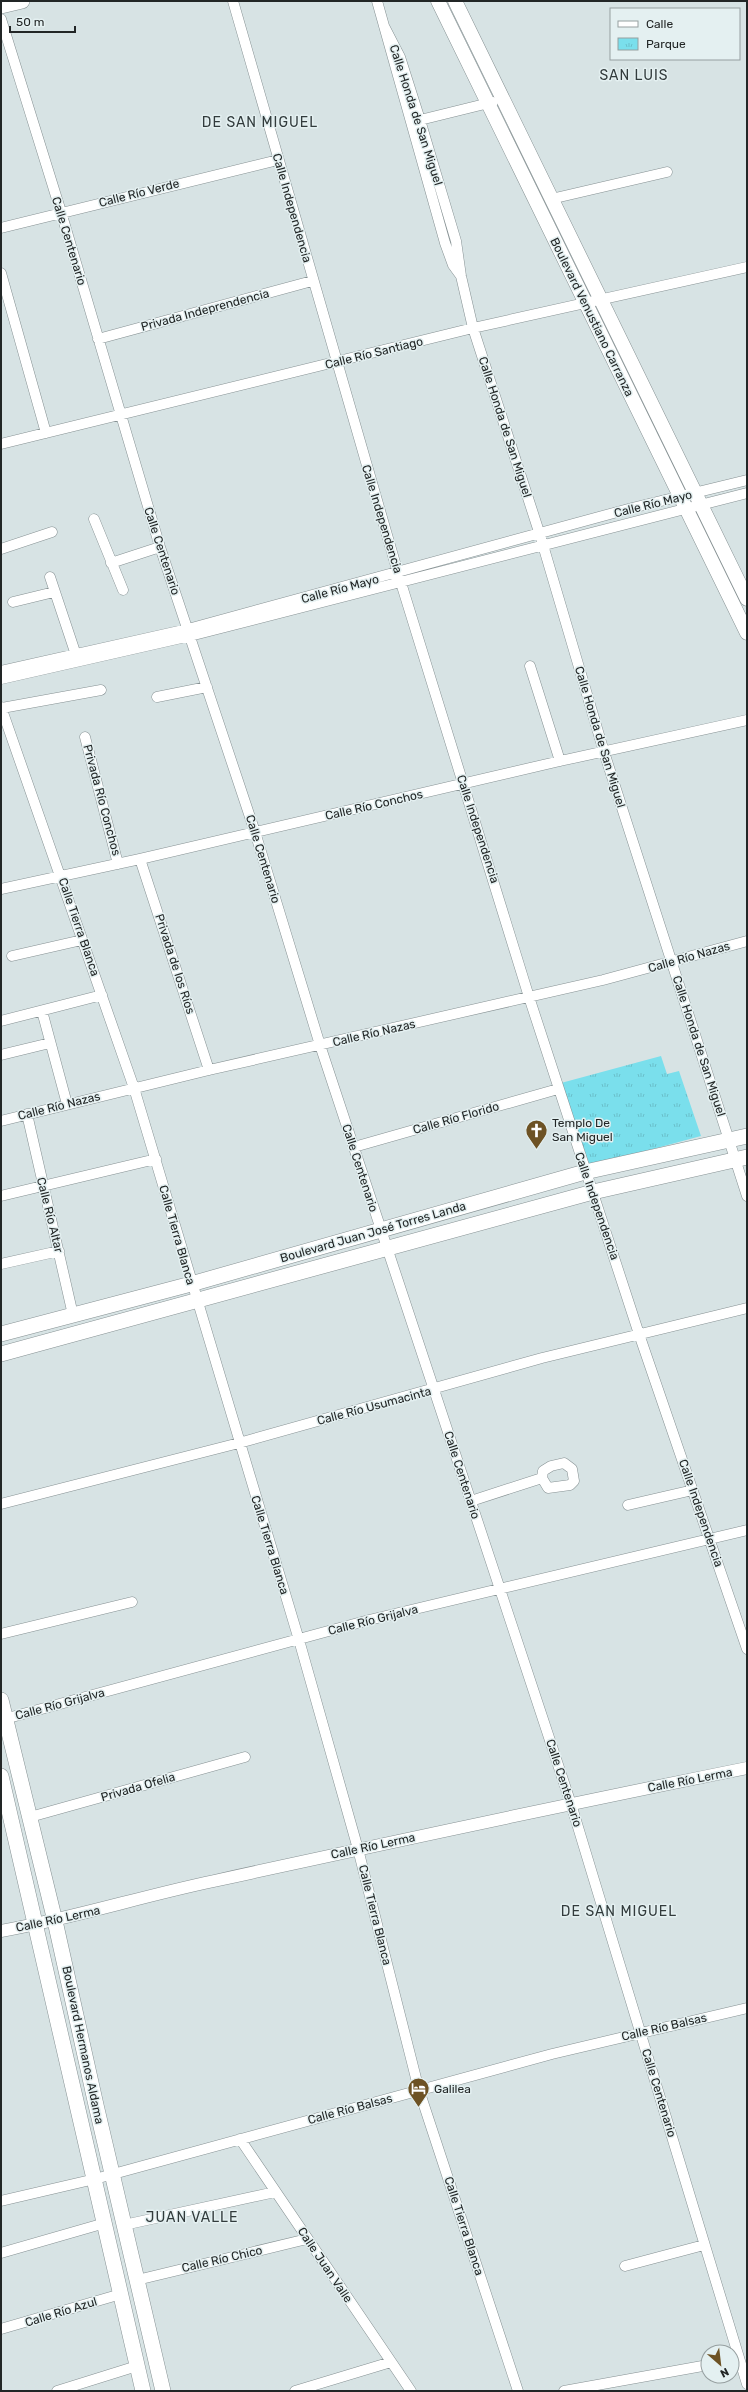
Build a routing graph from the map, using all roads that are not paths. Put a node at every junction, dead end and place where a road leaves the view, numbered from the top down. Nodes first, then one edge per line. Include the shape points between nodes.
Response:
1 (22, 1) edge
2 (233, 1) edge
3 (377, 1) edge
4 (438, 1) edge
5 (455, 1) edge
6 (1, 6) edge
7 (1, 19) edge
8 (384, 26) junction
9 (503, 100) junction
10 (487, 104) junction
11 (420, 120) junction
12 (278, 160) junction
13 (667, 172) dead end
14 (551, 199) junction
15 (61, 212) junction
16 (1, 228) edge
17 (747, 267) edge
18 (1, 273) edge
19 (461, 276) junction
20 (312, 281) junction
21 (601, 299) junction
22 (584, 302) junction
23 (473, 328) junction
24 (98, 339) junction
25 (336, 363) junction
26 (120, 415) junction
27 (46, 433) junction
28 (1, 444) edge
29 (747, 480) edge
30 (747, 493) edge
31 (699, 499) junction
32 (683, 503) junction
33 (632, 508) junction
34 (94, 519) dead end
35 (635, 521) junction
36 (52, 532) dead end
37 (540, 534) junction
38 (543, 546) junction
39 (160, 547) junction
40 (1, 549) edge
41 (110, 563) junction
42 (50, 577) dead end
43 (399, 578) junction
44 (123, 590) dead end
45 (54, 592) junction
46 (747, 599) edge
47 (13, 602) dead end
48 (189, 633) junction
49 (747, 633) edge
50 (76, 655) junction
51 (530, 666) dead end
52 (1, 671) edge
53 (1, 679) edge
54 (207, 687) junction
55 (101, 690) dead end
56 (157, 697) dead end
57 (1, 707) edge
58 (747, 720) edge
59 (85, 737) dead end
60 (604, 752) junction
61 (560, 761) junction
62 (463, 784) junction
63 (255, 832) junction
64 (140, 859) junction
65 (118, 864) junction
66 (61, 875) junction
67 (1, 888) edge
68 (82, 940) junction
69 (747, 941) edge
70 (12, 956) dead end
71 (672, 962) junction
72 (102, 995) junction
73 (529, 997) junction
74 (42, 1011) junction
75 (1, 1021) edge
76 (50, 1043) junction
77 (320, 1045) junction
78 (1, 1055) edge
79 (209, 1070) junction
80 (134, 1088) junction
81 (558, 1089) junction
82 (67, 1104) junction
83 (27, 1114) junction
84 (1, 1120) edge
85 (747, 1136) edge
86 (729, 1140) junction
87 (354, 1147) junction
88 (741, 1158) edge
89 (156, 1159) junction
90 (585, 1172) junction
91 (43, 1187) junction
92 (593, 1192) junction
93 (1, 1196) edge
94 (747, 1196) edge
95 (381, 1230) junction
96 (386, 1248) junction
97 (59, 1251) junction
98 (1, 1264) edge
99 (191, 1284) junction
100 (196, 1301) junction
101 (747, 1308) edge
102 (73, 1315) junction
103 (1, 1334) edge
104 (639, 1334) junction
105 (1, 1354) edge
106 (434, 1390) junction
107 (239, 1443) junction
108 (542, 1478) dead end
109 (693, 1490) junction
110 (471, 1501) junction
111 (1, 1504) edge
112 (628, 1505) dead end
113 (747, 1530) edge
114 (710, 1540) junction
115 (500, 1589) junction
116 (132, 1602) dead end
117 (1, 1634) edge
118 (299, 1640) junction
119 (747, 1649) edge
120 (1, 1700) edge
121 (4, 1719) edge
122 (245, 1756) dead end
123 (747, 1768) edge
124 (1, 1776) edge
125 (571, 1804) junction
126 (30, 1817) junction
127 (358, 1849) junction
128 (56, 1921) junction
129 (36, 1924) junction
130 (1, 1931) edge
131 (747, 2008) edge
132 (640, 2032) junction
133 (419, 2090) junction
134 (240, 2139) junction
135 (112, 2174) junction
136 (95, 2179) junction
137 (275, 2192) junction
138 (1, 2201) edge
139 (105, 2223) junction
140 (124, 2225) junction
141 (306, 2239) junction
142 (704, 2245) junction
143 (1, 2253) edge
144 (625, 2266) dead end
145 (137, 2280) junction
146 (121, 2294) junction
147 (1, 2330) edge
148 (735, 2344) edge
149 (740, 2361) edge
150 (391, 2362) junction
151 (137, 2366) junction
152 (700, 2366) edge
153 (747, 2384) edge
154 (58, 2391) edge
155 (143, 2391) edge
156 (163, 2391) edge
157 (296, 2391) edge
158 (411, 2391) edge
159 (518, 2391) edge
160 (564, 2391) edge

1 - 6 main road
2 - 12 street, Calle Independencia
3 - 8 street, Calle Honda de San Miguel
4 - 10 main road, Boulevard Venustiano Carranza
5 - 9 main road, Boulevard Venustiano Carranza
7 - 15 street, Calle Centenario
8 - 11 street, Calle Honda de San Miguel via 400,58
8 - 19 street, Calle Honda de San Miguel via 445,243 453,265
9 - 10 street
9 - 14 main road, Boulevard Venustiano Carranza
10 - 11 street
10 - 22 main road, Boulevard Venustiano Carranza
11 - 19 street, Calle Honda de San Miguel via 456,241
12 - 15 street, Calle Río Verde
12 - 20 street, Calle Independencia
13 - 14 street
14 - 21 main road, Boulevard Venustiano Carranza
15 - 16 street, Calle Río Verde
15 - 24 street, Calle Centenario
17 - 21 street, Calle Río Santiago
18 - 27 street
19 - 23 street, Calle Honda de San Miguel
20 - 24 street, Privada Indeprendencia
20 - 25 street, Calle Independencia
21 - 22 street, Calle Río Santiago
21 - 31 main road, Boulevard Venustiano Carranza
22 - 23 street, Calle Río Santiago
22 - 32 main road, Boulevard Venustiano Carranza
23 - 25 street, Calle Río Santiago
23 - 37 street, Calle Honda de San Miguel
24 - 26 street, Calle Centenario
25 - 26 street, Calle Río Santiago
25 - 43 street, Calle Independencia
26 - 27 street, Calle Río Santiago
26 - 39 street, Calle Centenario
27 - 28 street, Calle Río Santiago
29 - 31 street, Calle Río Mayo
30 - 31 street, Calle Río Mayo
31 - 32 street, Calle Río Mayo
31 - 46 main road, Boulevard Venustiano Carranza
32 - 33 street, Calle Río Mayo
32 - 35 street, Calle Río Mayo
32 - 49 main road, Boulevard Venustiano Carranza
33 - 35 street
33 - 37 street, Calle Río Mayo
34 - 41 street
35 - 38 street, Calle Río Mayo
36 - 40 street
37 - 38 street, Calle Honda de San Miguel
37 - 43 street, Calle Río Mayo
38 - 43 street, Calle Río Mayo
38 - 60 street, Calle Honda de San Miguel
39 - 41 street
39 - 48 street, Calle Centenario
41 - 44 street
42 - 45 street
43 - 48 street, Calle Río Mayo
43 - 62 street, Calle Independencia
45 - 47 street
45 - 50 street
48 - 50 street, Calle Río Mayo
48 - 53 street, Calle Río Mayo
48 - 54 street, Calle Centenario
50 - 52 street, Calle Río Mayo
51 - 61 street
54 - 56 street
54 - 63 street, Calle Centenario
55 - 57 street
57 - 66 street, Calle Tierra Blanca
58 - 60 street, Calle Río Conchos
59 - 65 street, Privada Río Conchos
60 - 61 street, Calle Río Conchos
60 - 71 street, Calle Honda de San Miguel
61 - 62 street, Calle Río Conchos
62 - 63 street, Calle Río Conchos
62 - 73 street, Calle Independencia
63 - 64 street, Calle Río Conchos
63 - 77 street, Calle Centenario
64 - 65 street, Calle Río Conchos
64 - 79 street, Privada de los Ríos
65 - 66 street, Calle Río Conchos
66 - 67 street, Calle Río Conchos
66 - 68 street, Calle Tierra Blanca
68 - 70 street
68 - 72 street, Calle Tierra Blanca
69 - 71 street, Calle Río Nazas
71 - 73 street, Calle Río Nazas
71 - 86 street, Calle Honda de San Miguel
72 - 74 street
72 - 80 street, Calle Tierra Blanca
73 - 77 street, Calle Río Nazas
73 - 81 street, Calle Independencia
74 - 75 street
74 - 76 street
76 - 78 street
76 - 82 street
77 - 79 street, Calle Río Nazas
77 - 87 street, Calle Centenario
79 - 80 street, Calle Río Nazas
80 - 82 street, Calle Río Nazas
80 - 89 street, Calle Tierra Blanca
81 - 87 street, Calle Río Florido
81 - 90 street, Calle Independencia
82 - 83 street, Calle Río Nazas
83 - 84 street, Calle Río Nazas
83 - 91 street, Calle Río Altar
85 - 86 main road, Boulevard Juan José Torres Landa
86 - 88 street, Calle Honda de San Miguel
86 - 90 main road, Boulevard Juan José Torres Landa
87 - 95 street, Calle Centenario
88 - 92 main road, Boulevard Juan José Torres Landa
88 - 94 street, Calle Honda de San Miguel
89 - 91 street
89 - 99 street, Calle Tierra Blanca
90 - 92 street, Calle Independencia
90 - 95 main road, Boulevard Juan José Torres Landa
91 - 93 street
91 - 97 street, Calle Río Altar
92 - 96 main road, Boulevard Juan José Torres Landa
92 - 104 street, Calle Independencia
95 - 96 street, Calle Centenario
95 - 99 main road, Boulevard Juan José Torres Landa
96 - 100 main road, Boulevard Juan José Torres Landa
96 - 106 street, Calle Centenario
97 - 98 street
97 - 102 street, Calle Río Altar
99 - 100 street, Calle Tierra Blanca
99 - 102 main road, Boulevard Juan José Torres Landa
100 - 105 main road, Boulevard Juan José Torres Landa
100 - 107 street, Calle Tierra Blanca
101 - 104 street, Calle Río Usumacinta
102 - 103 main road, Boulevard Juan José Torres Landa
104 - 106 street, Calle Río Usumacinta via 542,1358
104 - 109 street, Calle Independencia
106 - 107 street, Calle Río Usumacinta
106 - 110 street, Calle Centenario
107 - 111 street, Calle Río Usumacinta
107 - 118 street, Calle Tierra Blanca
108 - 110 street
109 - 112 street
109 - 114 street, Calle Independencia
110 - 115 street, Calle Centenario
113 - 114 street, Calle Río Grijalva
114 - 115 street, Calle Río Grijalva
114 - 119 street, Calle Independencia
115 - 118 street, Calle Río Grijalva via 369,1620
115 - 125 street, Calle Centenario
116 - 117 street
118 - 121 street, Calle Río Grijalva
118 - 127 street, Calle Tierra Blanca
120 - 121 main road, Boulevard Hermanos Aldama
121 - 126 main road, Boulevard Hermanos Aldama
122 - 126 street, Privada Ofelia
123 - 125 street, Calle Río Lerma
124 - 129 main road, Boulevard Hermanos Aldama
125 - 127 street, Calle Río Lerma
125 - 132 street, Calle Centenario
126 - 128 main road, Boulevard Hermanos Aldama
127 - 128 street, Calle Río Lerma via 204,1883
127 - 133 street, Calle Tierra Blanca
128 - 129 street, Calle Río Lerma
128 - 135 main road, Boulevard Hermanos Aldama
129 - 130 street, Calle Río Lerma
129 - 136 main road, Boulevard Hermanos Aldama
131 - 132 street, Calle Río Balsas
132 - 133 street, Calle Río Balsas
132 - 142 street, Calle Centenario
133 - 134 street, Calle Río Balsas
133 - 159 street, Calle Tierra Blanca
134 - 135 street, Calle Río Balsas
134 - 137 street, Calle Juan Valle
135 - 136 street, Calle Río Balsas
135 - 140 main road, Boulevard Hermanos Aldama
136 - 138 street, Calle Río Balsas
136 - 139 main road, Boulevard Hermanos Aldama
137 - 140 street
137 - 141 street, Calle Juan Valle
139 - 143 street
139 - 146 main road, Boulevard Hermanos Aldama
140 - 145 main road, Boulevard Hermanos Aldama
141 - 145 street, Calle Río Chico
141 - 150 street, Calle Juan Valle
142 - 144 street
142 - 148 street, Calle Centenario
145 - 156 main road, Boulevard Hermanos Aldama
146 - 147 street, Calle Río Azul
146 - 151 main road, Boulevard Hermanos Aldama
149 - 153 street, Calle Centenario
150 - 157 street
150 - 158 street, Calle Juan Valle
151 - 154 street
151 - 155 main road, Boulevard Hermanos Aldama
152 - 160 street

